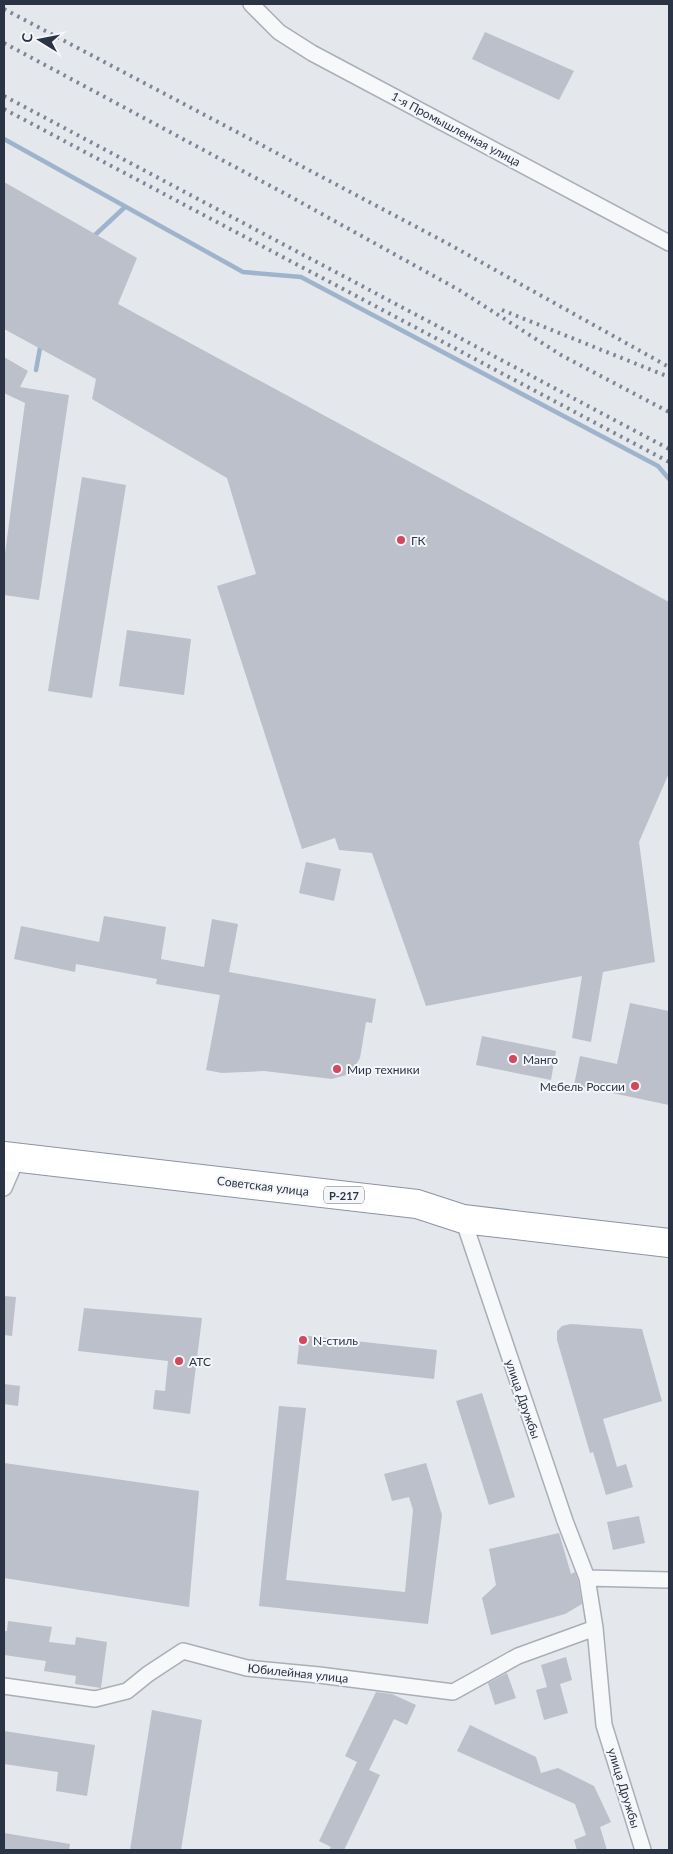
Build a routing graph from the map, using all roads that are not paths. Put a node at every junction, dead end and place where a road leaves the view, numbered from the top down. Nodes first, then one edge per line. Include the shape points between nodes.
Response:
1 (251, 4) edge
2 (669, 243) edge
3 (10, 1157) edge
4 (4, 1188) edge
5 (463, 1219) junction
6 (669, 1243) edge
7 (586, 1578) junction
8 (669, 1580) edge
9 (595, 1628) junction
10 (4, 1686) edge
11 (644, 1850) edge

1 - 2 street, 1-я Промышленная улица via 279,32 312,53
3 - 4 street
3 - 5 highway, Советская улица / Р-217 via 417,1204
5 - 6 highway, Советская улица / Р-217
5 - 7 street, улица Дружбы
7 - 8 street
7 - 9 street, улица Дружбы
9 - 10 street, Юбилейная улица via 518,1656 453,1692 247,1668 184,1651 127,1691 95,1699
9 - 11 street, улица Дружбы via 604,1725

